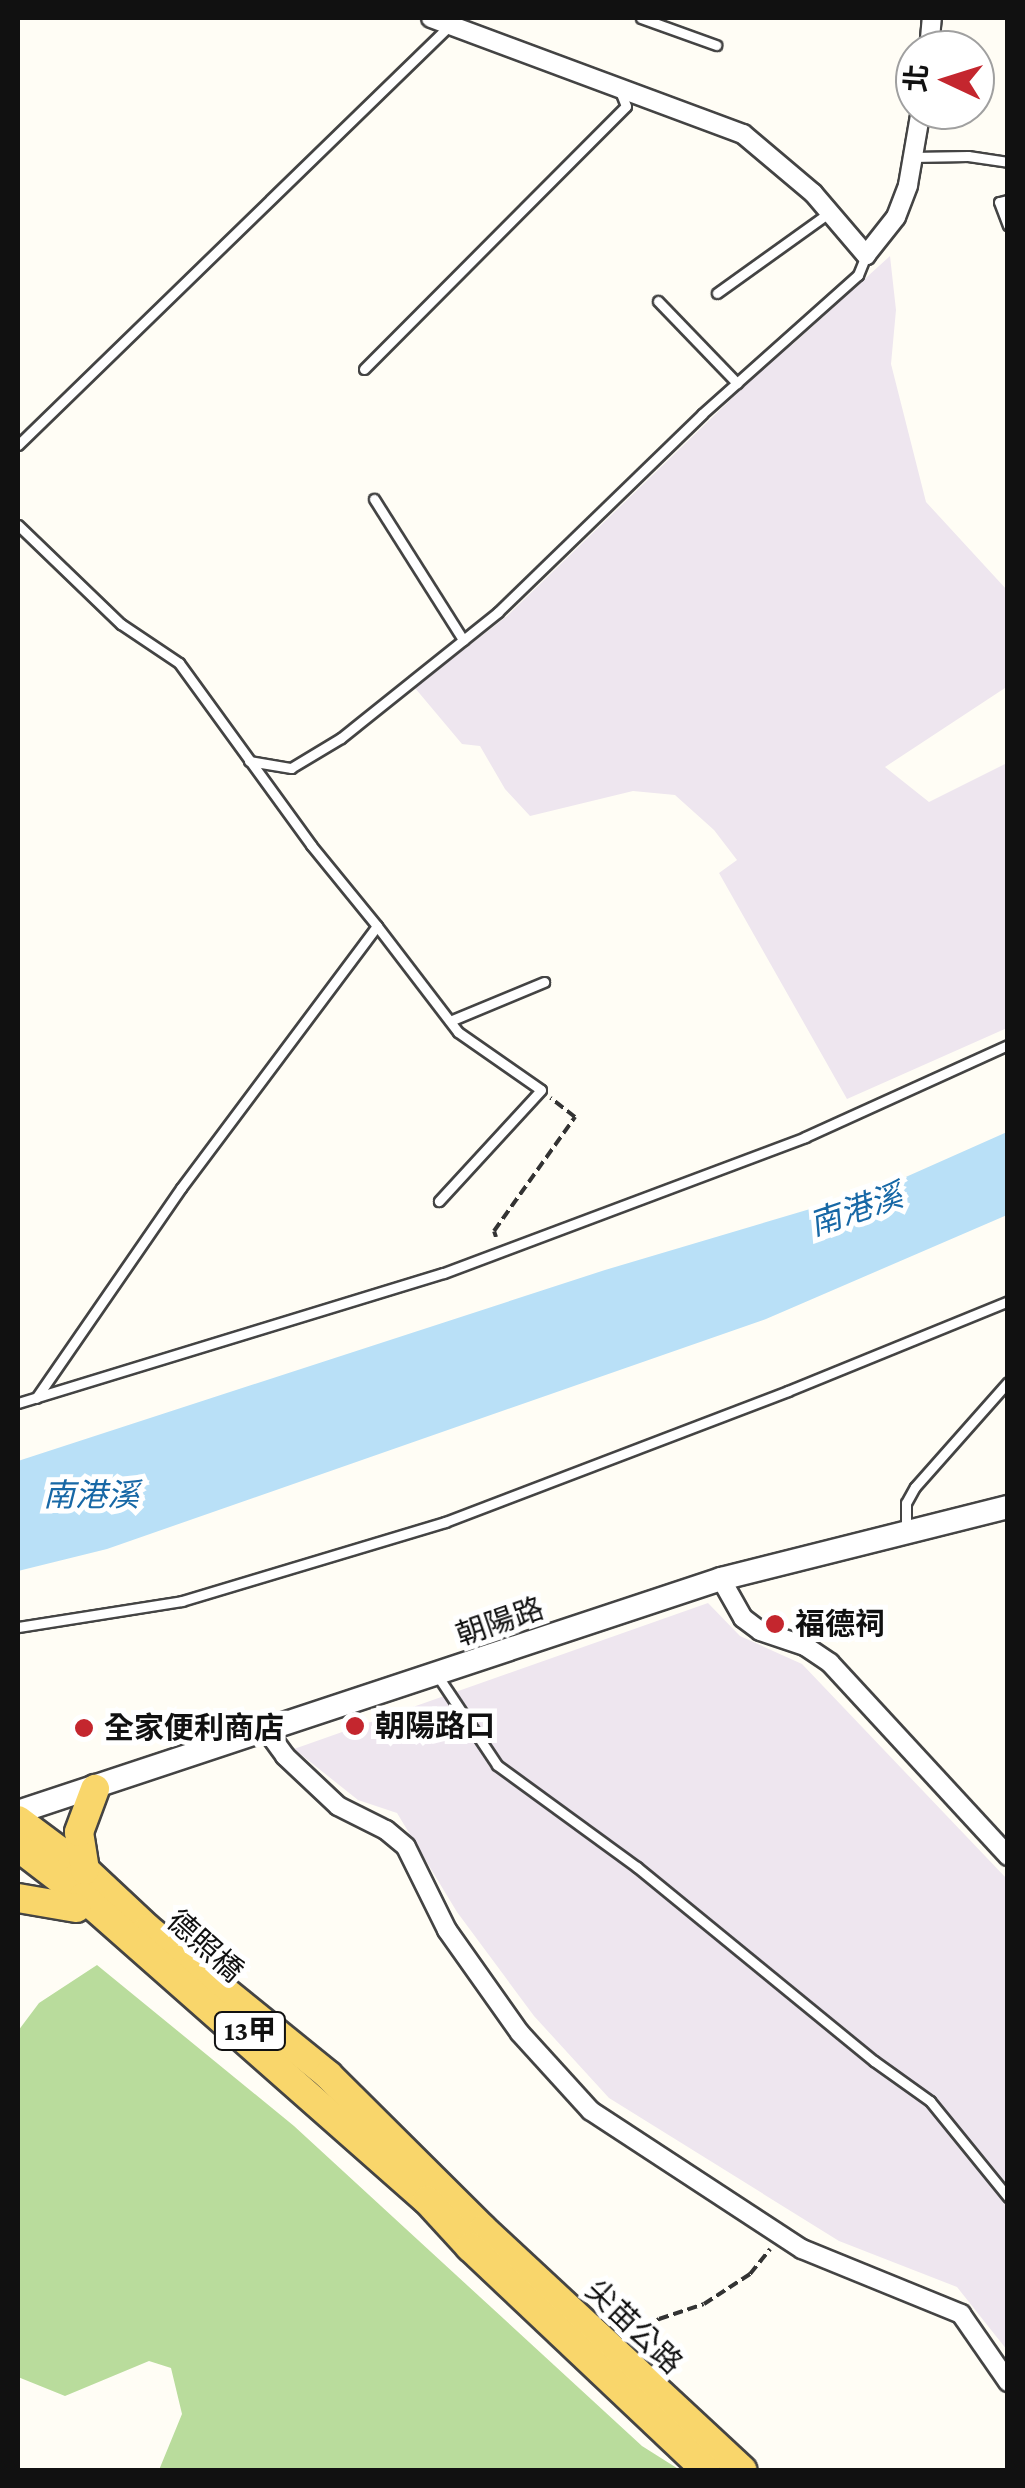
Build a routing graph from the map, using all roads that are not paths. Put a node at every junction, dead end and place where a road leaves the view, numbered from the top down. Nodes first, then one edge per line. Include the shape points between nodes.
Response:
1 (431, 18) edge
2 (641, 18) edge
3 (451, 21) edge
4 (716, 45) dead end
5 (619, 86) junction
6 (917, 130) edge
7 (912, 157) junction
8 (1008, 162) edge
9 (1008, 200) edge
10 (830, 212) junction
11 (1008, 225) edge
12 (866, 255) junction
13 (717, 294) dead end
14 (658, 300) dead end
15 (364, 370) dead end
16 (737, 383) junction
17 (18, 445) edge
18 (374, 500) dead end
19 (18, 526) edge
20 (463, 640) junction
21 (250, 761) junction
22 (378, 926) junction
23 (544, 982) dead end
24 (450, 1022) junction
25 (1008, 1045) edge
26 (439, 1201) dead end
27 (1008, 1301) edge
28 (1008, 1382) edge
29 (36, 1398) junction
30 (18, 1403) edge
31 (1008, 1507) edge
32 (906, 1529) junction
33 (720, 1579) junction
34 (18, 1627) edge
35 (437, 1675) junction
36 (267, 1731) junction
37 (96, 1789) junction
38 (18, 1812) edge
39 (18, 1820) edge
40 (18, 1833) edge
41 (18, 1848) edge
42 (1008, 1856) edge
43 (18, 1863) edge
44 (85, 1870) junction
45 (18, 1898) edge
46 (76, 1908) junction
47 (1008, 2197) edge
48 (477, 2238) junction
49 (1008, 2382) edge
50 (706, 2470) edge
51 (742, 2470) edge

1 - 3 street
2 - 4 lane
3 - 5 street
3 - 17 lane
5 - 10 street via 743,134
5 - 15 lane via 626,106
6 - 7 street
7 - 8 lane
7 - 12 street via 896,218
9 - 11 lane via 999,202
10 - 12 street
10 - 13 lane
12 - 16 lane via 858,275
14 - 16 lane
16 - 20 lane
18 - 20 lane
19 - 21 lane via 122,624 179,663
20 - 21 lane via 342,738 291,768
21 - 22 lane
22 - 24 lane
22 - 29 lane via 181,1188
23 - 24 lane
24 - 26 lane via 541,1090
25 - 29 lane via 805,1137 444,1273
27 - 34 lane via 444,1522 182,1601
28 - 32 lane via 914,1487
29 - 30 lane
31 - 32 street, 朝陽路
32 - 33 street, 朝陽路
33 - 35 street, 朝陽路
33 - 42 street via 743,1618 830,1664
35 - 36 street, 朝陽路
35 - 47 lane via 496,1765 930,2100
36 - 37 street, 朝陽路
36 - 49 street via 338,1806 406,1847 448,1930 520,2033 591,2111 802,2249 961,2314
37 - 38 street, 朝陽路
37 - 44 main road via 79,1832
39 - 44 main road
40 - 48 main road, 德照橋 / 13甲 via 106,1902
41 - 48 main road, 德照橋 / 13甲
43 - 46 main road
44 - 48 main road via 328,2075
45 - 46 main road
46 - 48 main road via 416,2214
48 - 50 main road, 尖苗公路 / 13甲
48 - 51 main road, 尖苗公路 / 13甲

